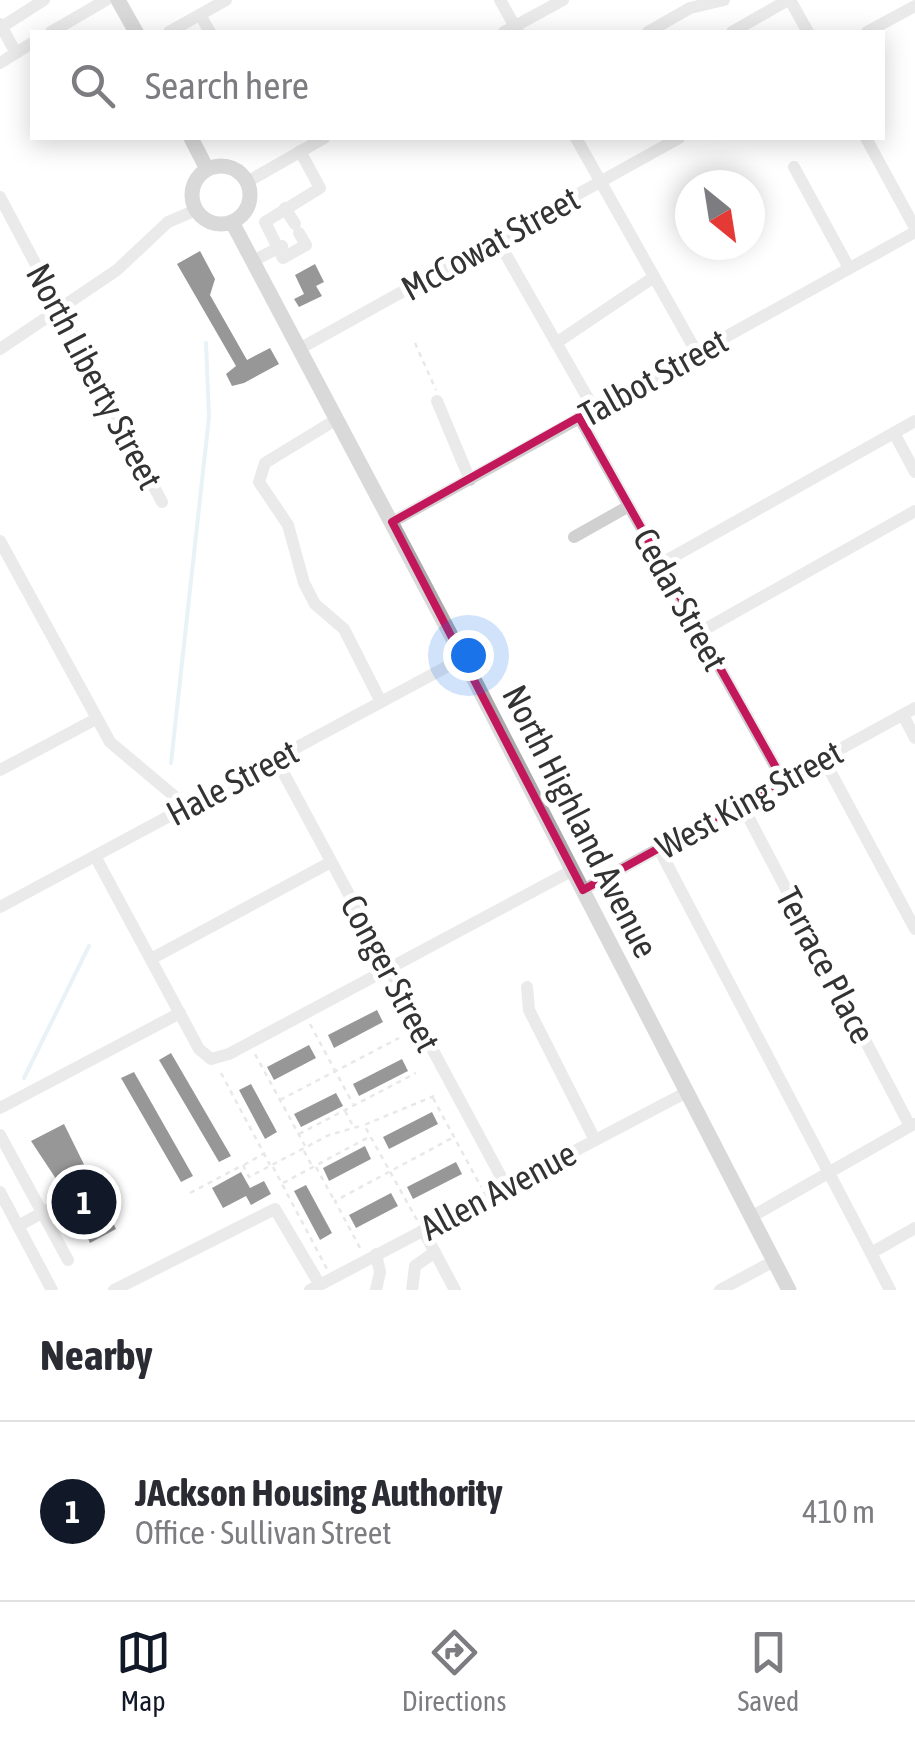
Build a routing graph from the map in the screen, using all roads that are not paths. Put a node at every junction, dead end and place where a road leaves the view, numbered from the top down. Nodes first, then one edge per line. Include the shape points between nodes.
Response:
1 (44, 0) edge
2 (106, 0) edge
3 (118, 0) edge
4 (226, 0) edge
5 (500, 0) edge
6 (563, 0) edge
7 (724, 0) edge
8 (789, 0) edge
9 (764, 6) edge
10 (915, 6) edge
11 (200, 15) junction
12 (0, 26) edge
13 (54, 30) edge
14 (135, 30) edge
15 (178, 30) edge
16 (207, 30) edge
17 (512, 30) edge
18 (652, 30) edge
19 (734, 30) edge
20 (807, 30) edge
21 (871, 30) edge
22 (30, 44) edge
23 (16, 53) junction
24 (0, 62) edge
25 (191, 140) edge
26 (321, 140) edge
27 (577, 140) edge
28 (675, 140) edge
29 (867, 140) edge
30 (300, 152) junction
31 (794, 166) dead end
32 (207, 169) junction
33 (601, 181) junction
34 (247, 182) junction
35 (0, 197) edge
36 (196, 210) junction
37 (232, 222) junction
38 (915, 230) edge
39 (497, 239) junction
40 (254, 262) junction
41 (849, 268) junction
42 (654, 277) junction
43 (59, 310) junction
44 (556, 343) junction
45 (301, 348) junction
46 (0, 350) edge
47 (696, 352) junction
48 (437, 401) road end
49 (594, 409) junction
50 (580, 417) junction
51 (337, 418) junction
52 (915, 421) edge
53 (894, 433) junction
54 (915, 472) edge
55 (470, 480) junction
56 (162, 502) dead end
57 (629, 506) junction
58 (915, 511) edge
59 (392, 522) junction
60 (574, 538) dead end
61 (0, 541) edge
62 (662, 564) junction
63 (700, 632) junction
64 (464, 658) junction
65 (381, 702) junction
66 (909, 711) edge
67 (96, 719) junction
68 (915, 738) edge
69 (823, 758) junction
70 (276, 759) junction
71 (0, 770) edge
72 (784, 780) junction
73 (741, 803) junction
74 (186, 806) junction
75 (659, 849) junction
76 (96, 856) junction
77 (331, 862) junction
78 (573, 870) junction
79 (583, 890) junction
80 (2, 901) edge
81 (915, 929) edge
82 (151, 959) junction
83 (389, 969) junction
84 (527, 988) dead end
85 (180, 1014) junction
86 (687, 1092) junction
87 (0, 1108) edge
88 (913, 1125) edge
89 (0, 1136) edge
90 (595, 1140) junction
91 (829, 1172) junction
92 (506, 1186) junction
93 (0, 1192) edge
94 (60, 1203) dead end
95 (42, 1212) junction
96 (751, 1217) junction
97 (420, 1225) junction
98 (18, 1226) junction
99 (915, 1228) edge
100 (435, 1252) junction
101 (369, 1253) junction
102 (871, 1253) junction
103 (68, 1260) dead end
104 (774, 1260) junction
105 (315, 1287) edge
106 (52, 1290) edge
107 (114, 1290) edge
108 (376, 1290) edge
109 (412, 1290) edge
110 (455, 1290) edge
111 (720, 1290) edge
112 (789, 1290) edge
113 (890, 1290) edge

1 - 12 street
2 - 13 street
3 - 14 main road
4 - 11 street
5 - 17 street
6 - 17 street
7 - 18 street via 690,8
8 - 9 street
8 - 20 street
9 - 19 street
10 - 21 street
11 - 15 street
11 - 16 street
12 - 23 street
22 - 23 street
23 - 24 street
25 - 32 main road
26 - 30 street
27 - 33 street
28 - 33 street, McCowat Street
29 - 38 street
30 - 34 street
30 - 40 street via 320,188
31 - 41 street
32 - 34 main road via 226,166
32 - 36 main road via 192,192
33 - 39 street, McCowat Street
33 - 42 street
34 - 37 main road via 249,201
35 - 43 street, North Liberty Street
36 - 37 main road via 212,222
36 - 43 street via 168,222 117,270
37 - 40 main road, North Highland Avenue
38 - 41 street, Talbot Street
39 - 44 street
39 - 45 street, McCowat Street
40 - 45 main road, North Highland Avenue
41 - 47 street, Talbot Street
42 - 44 street
42 - 47 street
43 - 46 street
43 - 56 street, North Liberty Street
44 - 49 street
45 - 51 main road, North Highland Avenue
47 - 49 street, Talbot Street
48 - 55 street
49 - 50 street, Talbot Street
50 - 55 street, Talbot Street
50 - 57 street, Cedar Street
51 - 59 main road, North Highland Avenue
51 - 65 street via 265,463 259,482 288,525 315,604 344,628
52 - 53 street
53 - 54 street
53 - 62 street
55 - 59 street, Talbot Street
57 - 60 street
57 - 62 street, Cedar Street
58 - 63 street
59 - 64 main road, North Highland Avenue
61 - 67 street
62 - 63 street, Cedar Street
63 - 72 street, Cedar Street
64 - 65 street, Hale Street
64 - 78 main road, North Highland Avenue
65 - 70 street, Hale Street
66 - 68 street
66 - 69 street, West King Street
67 - 71 street
67 - 74 street via 120,754
69 - 72 street, West King Street
69 - 81 street
70 - 74 street, Hale Street
70 - 77 street, Conger Street
72 - 73 street, West King Street
73 - 75 street, West King Street
73 - 88 street, Terrace Place
74 - 76 street, Hale Street
75 - 79 street, West King Street
75 - 91 street
76 - 80 street, Hale Street
76 - 82 street
77 - 82 street
77 - 83 street, Conger Street
78 - 79 main road, North Highland Avenue
78 - 83 street
79 - 86 main road, North Highland Avenue
82 - 85 street
83 - 85 street via 211,1059
83 - 92 street, Conger Street
84 - 90 street via 530,1010
85 - 87 street
86 - 90 street, Allen Avenue
86 - 96 main road, North Highland Avenue
88 - 91 street
89 - 95 street
90 - 92 street, Allen Avenue
91 - 96 street
91 - 102 street
92 - 97 street, Allen Avenue
93 - 98 street
94 - 95 street
95 - 98 street
95 - 103 street
96 - 104 main road, North Highland Avenue
97 - 100 street
97 - 101 street, Allen Avenue
98 - 106 street
99 - 102 street
100 - 109 street via 416,1266
100 - 110 street
101 - 105 street, Allen Avenue
101 - 108 street via 380,1272
102 - 113 street
104 - 111 street
104 - 112 main road, North Highland Avenue
105 - 107 street via 275,1209

